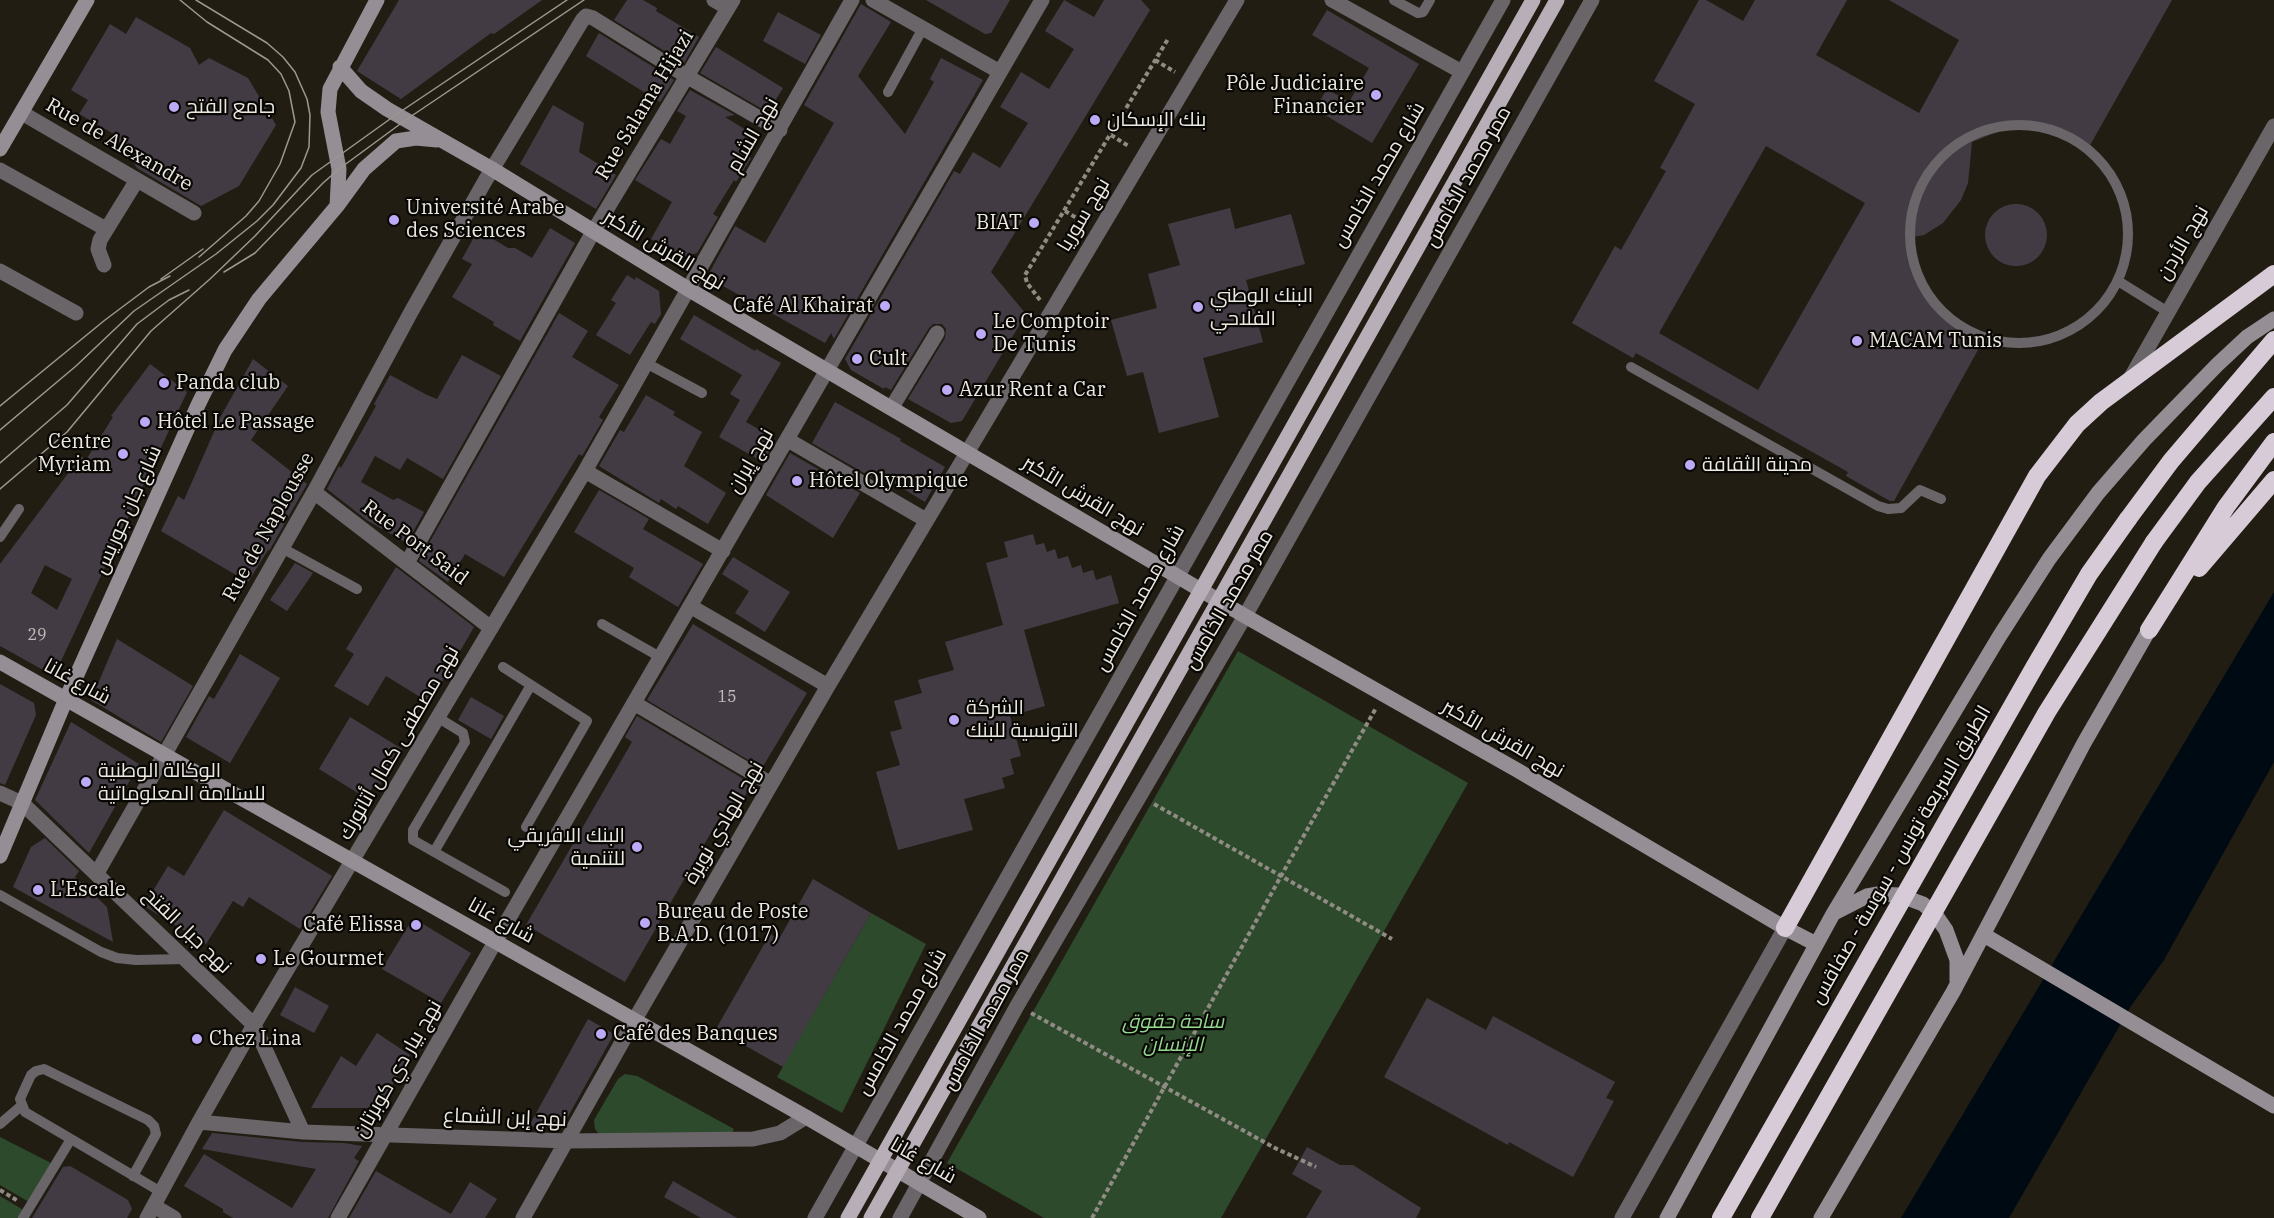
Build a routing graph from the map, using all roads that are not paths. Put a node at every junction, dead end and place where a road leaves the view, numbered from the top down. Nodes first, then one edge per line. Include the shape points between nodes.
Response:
1 (87, 0) edge
2 (377, 0) edge
3 (714, 0) edge
4 (852, 0) edge
5 (873, 0) edge
6 (1042, 0) edge
7 (1237, 0) edge
8 (1332, 0) edge
9 (1394, 0) edge
10 (1430, 0) edge
11 (1503, 0) edge
12 (1533, 0) edge
13 (1557, 0) edge
14 (1592, 0) edge
15 (730, 4) edge
16 (923, 28) junction
17 (339, 70) junction
18 (1000, 72) junction
19 (1462, 72) junction
20 (688, 77) junction
21 (888, 92) dead end
22 (22, 113) junction
23 (2274, 126) edge
24 (780, 130) junction
25 (440, 140) junction
26 (0, 149) edge
27 (492, 169) junction
28 (0, 170) edge
29 (137, 180) junction
30 (337, 206) junction
31 (194, 213) dead end
32 (106, 229) junction
33 (593, 232) junction
34 (104, 265) dead end
35 (0, 271) edge
36 (2274, 274) edge
37 (2118, 281) junction
38 (688, 289) junction
39 (2168, 312) junction
40 (76, 313) dead end
41 (2274, 319) edge
42 (937, 333) dead end
43 (2274, 340) edge
44 (646, 363) junction
45 (1631, 367) dead end
46 (827, 370) junction
47 (2129, 380) junction
48 (702, 393) dead end
49 (2274, 397) edge
50 (892, 407) junction
51 (788, 440) junction
52 (2274, 442) edge
53 (967, 452) junction
54 (585, 471) junction
55 (2274, 480) edge
56 (314, 492) junction
57 (1941, 498) dead end
58 (19, 509) dead end
59 (926, 520) junction
60 (0, 537) edge
61 (282, 548) junction
62 (723, 551) junction
63 (407, 563) junction
64 (1177, 576) junction
65 (357, 589) dead end
66 (1201, 590) junction
67 (1218, 600) junction
68 (690, 606) junction
69 (1245, 616) junction
70 (602, 624) dead end
71 (491, 628) junction
72 (2149, 630) junction
73 (660, 657) junction
74 (1, 664) edge
75 (504, 667) dead end
76 (531, 685) junction
77 (828, 686) junction
78 (66, 699) junction
79 (634, 703) junction
80 (437, 717) junction
81 (164, 755) junction
82 (771, 784) junction
83 (0, 793) edge
84 (22, 803) junction
85 (526, 827) dead end
86 (434, 852) junction
87 (0, 856) edge
88 (353, 862) junction
89 (97, 873) junction
90 (505, 892) dead end
91 (0, 895) edge
92 (1833, 914) junction
93 (1785, 928) junction
94 (1984, 935) junction
95 (495, 942) junction
96 (1816, 944) junction
97 (186, 959) junction
98 (1957, 984) junction
99 (634, 1021) junction
100 (254, 1025) junction
101 (21, 1106) junction
102 (2274, 1106) edge
103 (806, 1118) junction
104 (199, 1122) junction
105 (0, 1124) edge
106 (303, 1132) junction
107 (386, 1134) junction
108 (71, 1139) junction
109 (568, 1141) junction
110 (856, 1146) junction
111 (881, 1160) junction
112 (898, 1170) junction
113 (133, 1176) junction
114 (920, 1182) junction
115 (161, 1192) junction
116 (151, 1212) edge
117 (23, 1218) edge
118 (174, 1218) edge
119 (338, 1218) edge
120 (523, 1218) edge
121 (815, 1218) edge
122 (848, 1218) edge
123 (871, 1218) edge
124 (900, 1218) edge
125 (979, 1218) edge
126 (1622, 1218) edge
127 (1667, 1218) edge
128 (1721, 1218) edge
129 (1760, 1218) edge
130 (1821, 1218) edge

1 - 22 main road
2 - 17 main road
3 - 15 street
4 - 24 street, نهج الشام
5 - 16 street
6 - 18 street, نهج إيران
7 - 53 street, نهج سوريا
8 - 19 street
9 - 10 lane via 1418,13
11 - 19 street, شارع محمد الخامس
12 - 66 main road
13 - 67 main road
14 - 69 street, ممر محمد الخامس
15 - 20 street, Rue Salama Hijazi
16 - 18 street
16 - 21 lane
17 - 25 main road, نهج القرش الأكبر via 362,92
17 - 30 main road via 330,89 328,112 339,169
18 - 46 street, نهج إيران
19 - 64 street, شارع محمد الخامس
20 - 24 street
20 - 27 street, Rue de Naplousse via 586,16
20 - 33 street, Rue Salama Hijazi
22 - 26 main road
22 - 29 street, Rue de Alexandre
23 - 39 street, نهج الأردن
24 - 38 street, نهج الشام
25 - 27 main road, نهج القرش الأكبر
25 - 30 main road, شارع جان جوريس via 396,141 364,169
27 - 33 main road, نهج القرش الأكبر
27 - 56 street, Rue de Naplousse
28 - 32 street
29 - 31 street, Rue de Alexandre
29 - 32 street
30 - 78 main road, شارع جان جوريس via 259,299 225,350
32 - 34 street via 99,244
33 - 38 main road, نهج القرش الأكبر
33 - 63 street, Rue Salama Hijazi
35 - 40 street
36 - 47 highway
37 - 37 lane via 2128,250 2125,206 2114,180 2069,140 2042,129 2013,126 1985,130 1958,142 1936,160 1920,184 1909,230 1914,268 1928,294 1947,315 1972,331 2030,344 2061,336 2089,319
37 - 39 lane
38 - 44 street, نهج مصطفى كمال أتاتورك
38 - 46 main road, نهج القرش الأكبر
39 - 47 street, نهج الأردن
41 - 92 main road via 2247,337 2144,440 2049,559
42 - 50 street
43 - 128 highway, الطريق السريعة تونس - سوسة - صفاقس, bridge via 2171,460 2089,574
44 - 48 lane
44 - 54 street, نهج مصطفى كمال أتاتورك
45 - 57 lane via 1878,506 1901,508 1920,490
46 - 50 main road, نهج القرش الأكبر
46 - 51 street, نهج إيران
47 - 93 highway via 2076,424 2037,476
49 - 129 highway, bridge via 2198,482 2154,542 2047,712
50 - 53 main road, نهج القرش الأكبر
51 - 59 street
51 - 62 street, نهج إيران
52 - 72 highway via 2226,507
53 - 59 street, نهج الهادي نويرة
53 - 64 main road, نهج القرش الأكبر
54 - 62 street
54 - 71 street, نهج مصطفى كمال أتاتورك
55 - 72 highway
56 - 61 street, Rue de Naplousse
56 - 63 street, Rue Port Said
58 - 60 lane
59 - 77 street, نهج الهادي نويرة
61 - 65 lane
61 - 81 street, Rue de Naplousse
62 - 68 street, نهج إيران
63 - 71 street, Rue Port Said
64 - 66 main road, نهج القرش الأكبر
64 - 110 street, شارع محمد الخامس
66 - 67 main road, نهج القرش الأكبر
66 - 111 main road
67 - 69 main road, نهج القرش الأكبر
67 - 112 main road
68 - 73 street, نهج إيران
68 - 77 street
69 - 93 main road, نهج القرش الأكبر
69 - 114 street, ممر محمد الخامس via 1017,1006
70 - 73 lane
71 - 80 street, نهج مصطفى كمال أتاتورك
72 - 94 main road via 2084,743
73 - 79 street, نهج إيران
74 - 78 main road, شارع غانا
75 - 76 lane
76 - 85 lane via 587,721
76 - 86 lane
77 - 82 street, نهج الهادي نويرة
78 - 81 main road, شارع غانا
78 - 84 main road, شارع جان جوريس
79 - 82 street
79 - 95 street, نهج إيران
80 - 86 lane via 460,730 465,742 413,830 416,842
80 - 88 street, نهج مصطفى كمال أتاتورك
81 - 88 main road, شارع غانا
81 - 89 street, Rue de Naplousse
82 - 99 street, نهج الهادي نويرة
83 - 84 street, نهج جبل الفتح
84 - 87 main road, شارع جان جوريس
84 - 89 street, نهج جبل الفتح
86 - 90 lane
88 - 95 main road, شارع غانا
88 - 100 street, نهج مصطفى كمال أتاتورك
89 - 97 street, نهج جبل الفتح
91 - 97 lane via 117,958
92 - 96 main road
92 - 98 main road via 1878,894 1899,895 1923,904 1946,930 1957,960
93 - 96 main road, نهج القرش الأكبر
93 - 126 street
94 - 98 main road
94 - 102 main road
95 - 99 main road, شارع غانا
95 - 107 street, نهج بيار دي كوبرتان
96 - 127 main road
97 - 100 street, نهج جبل الفتح
98 - 130 main road
99 - 103 main road, شارع غانا
99 - 109 street, نهج الهادي نويرة
100 - 104 street, نهج مصطفى كمال أتاتورك
100 - 106 street, نهج جبل الفتح
101 - 105 lane
101 - 108 lane
101 - 113 lane via 20,1099 31,1075 44,1069 148,1120 156,1134
103 - 109 street, نهج إبن الشماع via 780,1133 753,1139
103 - 110 main road, شارع غانا
104 - 106 street, نهج إبن الشماع
104 - 115 street, نهج مصطفى كمال أتاتورك
106 - 107 street, نهج إبن الشماع
107 - 109 street, نهج إبن الشماع
107 - 119 street, نهج بيار دي كوبرتان
108 - 113 lane
108 - 117 lane
109 - 120 street, نهج الهادي نويرة
110 - 111 main road, شارع غانا
110 - 121 street, شارع محمد الخامس
111 - 112 main road, شارع غانا
111 - 122 main road
112 - 114 main road, شارع غانا
112 - 123 main road
113 - 115 lane
114 - 124 street, ممر محمد الخامس
114 - 125 main road, شارع غانا
115 - 116 street, نهج مصطفى كمال أتاتورك
116 - 118 street

